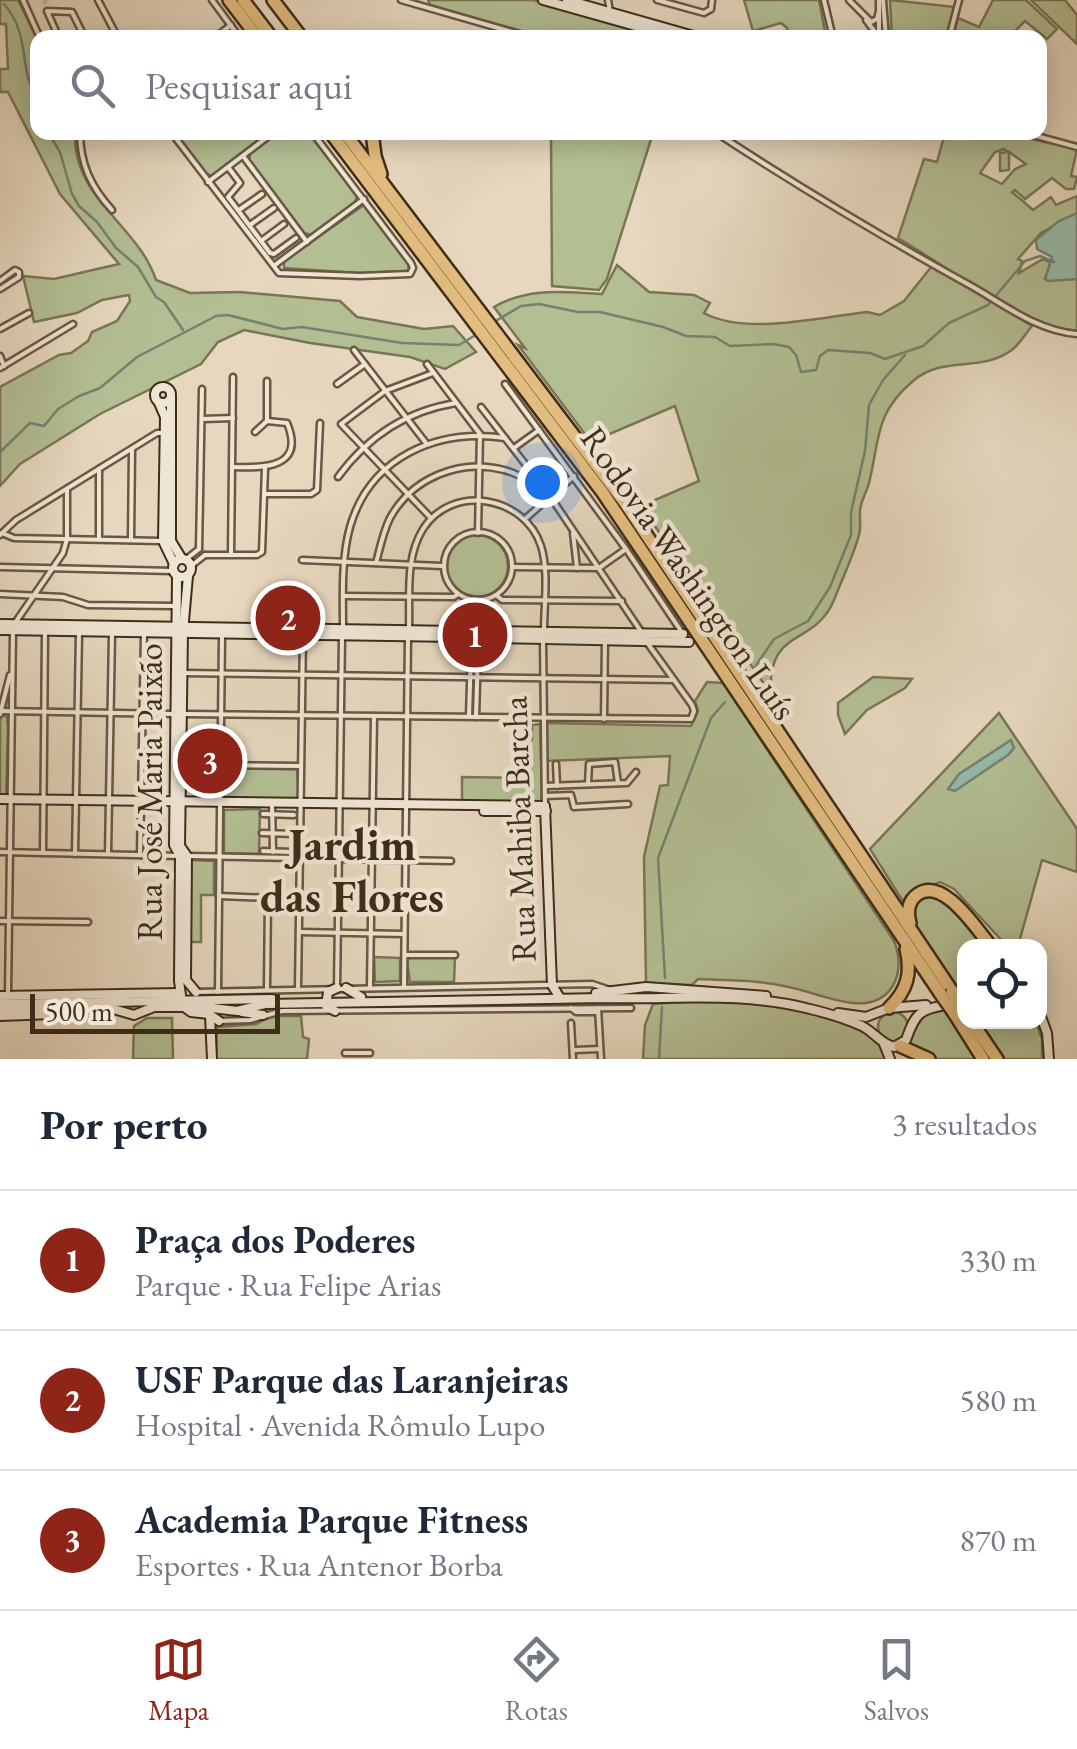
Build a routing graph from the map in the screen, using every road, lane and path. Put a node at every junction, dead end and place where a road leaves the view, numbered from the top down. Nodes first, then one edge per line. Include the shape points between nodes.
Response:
1 (24, 0) edge
2 (98, 0) edge
3 (212, 0) edge
4 (229, 0) edge
5 (243, 0) edge
6 (274, 0) edge
7 (401, 0) edge
8 (542, 0) edge
9 (567, 0) edge
10 (608, 0) edge
11 (657, 0) edge
12 (712, 0) edge
13 (824, 0) edge
14 (850, 0) edge
15 (881, 0) edge
16 (959, 0) edge
17 (422, 2) edge
18 (591, 6) edge
19 (879, 11) junction
20 (610, 12) junction
21 (860, 12) junction
22 (624, 19) junction
23 (231, 25) junction
24 (37, 30) edge
25 (55, 30) edge
26 (81, 30) edge
27 (114, 30) edge
28 (224, 30) edge
29 (234, 30) edge
30 (252, 30) edge
31 (266, 30) edge
32 (296, 30) edge
33 (506, 30) edge
34 (655, 30) edge
35 (669, 30) edge
36 (831, 30) edge
37 (875, 30) edge
38 (880, 30) edge
39 (881, 30) edge
40 (951, 30) edge
41 (1047, 139) edge
42 (81, 140) edge
43 (178, 140) edge
44 (264, 140) edge
45 (318, 140) edge
46 (328, 140) edge
47 (336, 140) edge
48 (350, 140) edge
49 (373, 140) edge
50 (729, 140) edge
51 (1077, 148) edge
52 (244, 156) junction
53 (228, 167) junction
54 (366, 179) junction
55 (208, 182) junction
56 (388, 191) junction
57 (262, 194) dead end
58 (364, 200) junction
59 (274, 208) dead end
60 (112, 210) dead end
61 (239, 210) junction
62 (284, 224) dead end
63 (250, 226) junction
64 (296, 238) dead end
65 (261, 240) junction
66 (307, 242) junction
67 (274, 266) junction
68 (0, 281) edge
69 (0, 290) edge
70 (29, 312) dead end
71 (479, 318) junction
72 (74, 324) dead end
73 (0, 329) edge
74 (490, 332) junction
75 (1077, 334) edge
76 (354, 350) dead end
77 (0, 356) edge
78 (365, 364) junction
79 (426, 364) dead end
80 (2, 367) edge
81 (434, 372) junction
82 (233, 377) dead end
83 (267, 382) dead end
84 (337, 384) dead end
85 (505, 384) dead end
86 (202, 389) dead end
87 (386, 391) junction
88 (171, 398) junction
89 (159, 403) junction
90 (456, 403) junction
91 (481, 406) dead end
92 (406, 417) junction
93 (233, 418) junction
94 (202, 419) junction
95 (266, 421) junction
96 (320, 423) dead end
97 (539, 430) junction
98 (168, 432) junction
99 (255, 432) dead end
100 (480, 434) junction
101 (504, 438) junction
102 (426, 443) junction
103 (362, 447) junction
104 (132, 448) junction
105 (513, 449) junction
106 (480, 466) junction
107 (232, 467) junction
108 (527, 467) junction
109 (265, 468) junction
110 (99, 469) junction
111 (384, 470) junction
112 (520, 475) junction
113 (574, 476) junction
114 (338, 477) dead end
115 (67, 489) junction
116 (544, 489) junction
117 (265, 494) junction
118 (408, 495) junction
119 (550, 496) junction
120 (479, 500) junction
121 (430, 518) junction
122 (525, 519) junction
123 (572, 528) junction
124 (478, 533) junction
125 (1, 534) edge
126 (67, 539) junction
127 (99, 540) junction
128 (132, 540) junction
129 (167, 541) junction
130 (199, 548) junction
131 (626, 548) junction
132 (231, 554) junction
133 (206, 555) junction
134 (302, 560) dead end
135 (344, 562) junction
136 (376, 563) junction
137 (410, 564) junction
138 (444, 566) junction
139 (0, 567) edge
140 (511, 567) junction
141 (52, 568) junction
142 (181, 568) junction
143 (544, 568) junction
144 (577, 568) junction
145 (599, 568) junction
146 (0, 594) edge
147 (458, 594) junction
148 (31, 595) junction
149 (496, 595) junction
150 (343, 596) junction
151 (410, 597) junction
152 (470, 599) junction
153 (484, 600) junction
154 (544, 600) junction
155 (622, 601) junction
156 (182, 606) junction
157 (475, 618) junction
158 (0, 627) edge
159 (14, 627) junction
160 (46, 628) junction
161 (79, 628) junction
162 (112, 628) junction
163 (144, 629) junction
164 (180, 629) junction
165 (222, 630) junction
166 (342, 632) junction
167 (408, 633) junction
168 (303, 634) junction
169 (458, 634) junction
170 (492, 635) junction
171 (544, 636) junction
172 (605, 637) junction
173 (644, 638) junction
174 (686, 638) junction
175 (475, 651) junction
176 (695, 652) dead end
177 (12, 666) junction
178 (182, 673) junction
179 (222, 673) junction
180 (303, 675) junction
181 (342, 675) junction
182 (408, 676) junction
183 (475, 678) junction
184 (542, 678) junction
185 (604, 680) junction
186 (674, 680) junction
187 (12, 711) junction
188 (0, 712) edge
189 (46, 713) junction
190 (79, 714) junction
191 (112, 714) junction
192 (144, 714) junction
193 (178, 714) junction
194 (220, 715) junction
195 (302, 716) junction
196 (342, 716) junction
197 (374, 716) junction
198 (407, 717) junction
199 (473, 717) junction
200 (542, 719) junction
201 (604, 719) junction
202 (556, 764) dead end
203 (220, 766) junction
204 (301, 766) junction
205 (636, 772) dead end
206 (618, 783) junction
207 (588, 784) junction
208 (545, 786) junction
209 (557, 786) junction
210 (0, 801) edge
211 (11, 801) junction
212 (43, 801) junction
213 (77, 802) junction
214 (110, 802) junction
215 (143, 802) junction
216 (178, 803) junction
217 (219, 804) junction
218 (545, 804) junction
219 (628, 804) dead end
220 (341, 805) junction
221 (373, 806) junction
222 (409, 807) junction
223 (273, 808) junction
224 (299, 808) junction
225 (263, 814) dead end
226 (262, 832) dead end
227 (274, 833) junction
228 (296, 834) dead end
229 (263, 851) dead end
230 (0, 852) edge
231 (10, 852) junction
232 (273, 852) junction
233 (292, 852) dead end
234 (43, 853) junction
235 (76, 854) junction
236 (108, 854) junction
237 (140, 855) junction
238 (184, 856) junction
239 (218, 857) junction
240 (300, 860) junction
241 (339, 860) junction
242 (372, 860) junction
243 (405, 860) junction
244 (451, 861) dead end
245 (218, 896) junction
246 (268, 898) junction
247 (299, 899) junction
248 (0, 921) edge
249 (8, 921) junction
250 (88, 922) dead end
251 (893, 923) junction
252 (299, 932) junction
253 (338, 933) junction
254 (371, 933) junction
255 (404, 934) junction
256 (985, 939) edge
257 (0, 953) edge
258 (8, 953) junction
259 (926, 953) junction
260 (404, 954) junction
261 (455, 954) dead end
262 (404, 987) junction
263 (646, 987) junction
264 (342, 988) junction
265 (370, 988) junction
266 (635, 988) junction
267 (298, 989) junction
268 (267, 990) junction
269 (196, 992) junction
270 (218, 992) junction
271 (556, 992) junction
272 (946, 992) junction
273 (82, 994) junction
274 (4, 995) edge
275 (228, 997) junction
276 (361, 997) junction
277 (180, 998) junction
278 (647, 999) junction
279 (138, 1000) junction
280 (325, 1000) junction
281 (957, 1000) edge
282 (957, 1001) edge
283 (94, 1002) junction
284 (632, 1004) junction
285 (598, 1006) junction
286 (571, 1008) junction
287 (957, 1009) edge
288 (0, 1010) edge
289 (891, 1010) junction
290 (234, 1011) junction
291 (334, 1012) junction
292 (135, 1014) junction
293 (263, 1015) junction
294 (215, 1019) junction
295 (571, 1023) dead end
296 (909, 1026) junction
297 (972, 1029) edge
298 (976, 1029) edge
299 (1042, 1029) edge
300 (882, 1042) junction
301 (899, 1046) junction
302 (600, 1049) junction
303 (573, 1050) junction
304 (592, 1050) junction
305 (346, 1054) dead end
306 (370, 1054) dead end
307 (358, 1056) edge
308 (993, 1058) edge
309 (212, 1059) edge
310 (573, 1059) edge
311 (592, 1059) edge
312 (601, 1059) edge
313 (890, 1059) edge
314 (929, 1059) edge
315 (1046, 1059) edge

1 - 24 street
2 - 27 street
3 - 23 street
4 - 30 highway
5 - 31 highway
6 - 32 highway
7 - 17 street
8 - 18 street
9 - 18 street
10 - 20 street
11 - 12 street via 702,13
13 - 36 street
14 - 21 street
15 - 19 street
15 - 39 street
16 - 40 street
17 - 33 street
18 - 20 street
18 - 22 street
19 - 21 street via 874,22
19 - 38 street
20 - 22 street
21 - 37 street
22 - 34 street
22 - 35 street
23 - 28 street
23 - 29 street
25 - 26 street via 46,8 72,12
41 - 51 street
42 - 60 street via 84,168
43 - 55 street
44 - 52 street
45 - 58 street
46 - 54 highway
47 - 54 highway, Rodovia Washington Luís
48 - 56 highway, Rodovia Washington Luís
49 - 56 highway
50 - 75 street via 998,302 1051,330
52 - 53 street
52 - 66 street
53 - 55 street
53 - 61 street via 240,183 228,195
54 - 71 highway, Rodovia Washington Luís
55 - 67 street
56 - 71 highway, Rodovia Washington Luís
57 - 61 street
58 - 66 street
58 - 67 street via 412,272 279,273
59 - 63 street
61 - 63 street
62 - 65 street
63 - 65 street
64 - 65 street via 274,254
66 - 67 street
68 - 69 street via 18,270
70 - 73 street
71 - 74 highway, Rodovia Washington Luís
72 - 80 street
74 - 251 highway, Rodovia Washington Luís
74 - 259 highway, Rodovia Washington Luís via 642,528
76 - 78 street
77 - 80 street
78 - 84 street
78 - 87 street
79 - 81 street
81 - 87 street
81 - 90 street
82 - 93 street
83 - 95 street
85 - 97 street
86 - 94 street
87 - 92 street
87 - 103 street via 340,424
88 - 89 street
88 - 89 street via 160,387 154,395
88 - 98 street
89 - 98 street
90 - 92 street
90 - 100 street
91 - 101 street
92 - 102 street
92 - 103 street
93 - 94 street
93 - 107 street
94 - 130 street
95 - 99 street
95 - 109 street via 288,424 290,447 280,464
96 - 117 street via 317,490
97 - 105 street
97 - 113 street
98 - 104 street
98 - 129 street
100 - 101 street
100 - 102 street
100 - 106 street
101 - 105 street
102 - 111 street
103 - 111 street
103 - 114 street
104 - 110 street
104 - 128 street
105 - 108 street
106 - 112 street
106 - 118 street via 434,476
106 - 120 street
107 - 109 street
107 - 132 street
108 - 112 street
108 - 116 street
109 - 117 street
110 - 115 street
110 - 127 street
111 - 118 street
111 - 135 street via 355,513
112 - 116 street
113 - 119 street
113 - 131 street
115 - 125 street
115 - 126 street
116 - 119 street
117 - 132 street via 262,552
118 - 121 street
118 - 136 street via 390,520
119 - 122 street
119 - 123 street
120 - 121 street
120 - 122 street
120 - 124 street
121 - 137 street
122 - 143 street, Rua Mahiba Barcha via 541,546
123 - 144 street
123 - 145 street
124 - 138 street via 454,542
124 - 140 street via 502,543
125 - 126 street
126 - 127 street
126 - 141 street
127 - 128 street
128 - 129 street
129 - 142 street
130 - 133 street
130 - 142 street
131 - 145 street
131 - 174 street
132 - 133 street
133 - 142 street
134 - 135 street
135 - 136 street
135 - 150 street
136 - 137 street
137 - 138 street
137 - 151 street
138 - 147 street
139 - 141 street
140 - 143 street
140 - 149 street
141 - 142 street
141 - 148 street
142 - 156 street, Rua José Maria Paixão
143 - 144 street
143 - 154 street, Rua Mahiba Barcha
144 - 145 street
145 - 155 street
146 - 148 street
147 - 151 street
147 - 152 street
148 - 156 street
148 - 159 street
149 - 153 street
149 - 154 street
150 - 151 street
150 - 166 street
151 - 167 street
152 - 153 street
152 - 157 street
153 - 157 street
154 - 155 street
154 - 171 street, Rua Mahiba Barcha
155 - 173 street
156 - 164 street, Rua José Maria Paixão
157 - 169 street via 463,622
157 - 170 street via 487,622
158 - 159 street
159 - 160 street
159 - 177 street
160 - 161 street
160 - 189 street
161 - 162 street
161 - 190 street
162 - 163 street
162 - 191 street
163 - 164 street
163 - 192 street
164 - 165 street
164 - 178 street, Rua José Maria Paixão
164 - 193 street, Rua José Maria Paixão
165 - 166 street
165 - 168 street
165 - 179 street
166 - 167 street
166 - 168 street
166 - 181 street
167 - 169 street
167 - 182 street
168 - 180 street
169 - 175 street
170 - 171 street
170 - 175 street
171 - 172 street
171 - 184 street, Rua Mahiba Barcha
172 - 173 street
172 - 185 street
173 - 174 street
173 - 186 street
174 - 176 street
175 - 183 street
177 - 187 street
177 - 188 street
178 - 179 street
178 - 193 street, Rua José Maria Paixão
179 - 180 street
179 - 194 street
180 - 181 street
180 - 195 street
181 - 182 street
181 - 196 street
182 - 183 street
182 - 198 street
183 - 184 street
183 - 199 street
184 - 185 street
184 - 200 street, Rua Mahiba Barcha
185 - 186 street
185 - 201 street
186 - 201 street via 692,705 693,716 685,722
187 - 188 street
187 - 189 street
187 - 211 street
189 - 190 street
189 - 212 street
190 - 191 street
190 - 213 street
191 - 192 street
191 - 214 street
192 - 193 street
192 - 215 street
193 - 194 street
193 - 216 street, Rua José Maria Paixão
194 - 195 street
194 - 203 street
195 - 196 street
195 - 204 street
196 - 197 street
196 - 220 street
197 - 198 street
197 - 221 street
198 - 199 street
198 - 222 street
199 - 200 street
200 - 201 street
200 - 208 street, Rua Mahiba Barcha
202 - 209 street
203 - 204 street
203 - 217 street
204 - 224 street
205 - 206 street
206 - 207 street
206 - 207 street via 615,762 589,764
207 - 209 street
208 - 209 street
208 - 218 street, Rua Mahiba Barcha
210 - 211 street
211 - 212 street
211 - 231 street
212 - 213 street
212 - 234 street
213 - 214 street
213 - 235 street
214 - 215 street
214 - 236 street
215 - 216 street
215 - 237 street
216 - 217 street
216 - 238 street, Rua José Maria Paixão via 174,845
217 - 223 street
217 - 239 street
218 - 219 street via 570,794 574,806
218 - 222 street
218 - 271 street, Rua Mahiba Barcha
220 - 221 street
220 - 224 street
220 - 241 street
221 - 222 street
221 - 242 street
222 - 243 street
223 - 224 street
223 - 225 street
223 - 227 street
224 - 240 street
226 - 227 street
227 - 228 street
227 - 232 street
229 - 232 street
230 - 231 street
231 - 234 street
231 - 249 street
232 - 233 street
234 - 235 street
235 - 236 street
236 - 237 street
237 - 238 street
238 - 239 street
238 - 269 street, Rua José Maria Paixão via 185,975
238 - 277 street, Rua José Maria Paixão
239 - 240 street
239 - 245 street
240 - 241 street
240 - 247 street
241 - 242 street
241 - 253 street
242 - 243 street
242 - 254 street
243 - 244 street
243 - 255 street
245 - 246 street
245 - 270 street
246 - 247 street
246 - 268 street
247 - 252 street
248 - 249 street
249 - 250 street
249 - 258 street
251 - 272 highway, Rodovia Washington Luís
251 - 289 highway via 910,970
252 - 253 street
252 - 267 street
253 - 254 street
253 - 264 street
254 - 255 street
254 - 265 street
255 - 260 street
256 - 259 highway via 946,895 929,890 916,896 908,914
257 - 258 street
258 - 274 street
259 - 272 highway, Rodovia Washington Luís
260 - 261 street
260 - 262 street
262 - 265 street
262 - 271 street
263 - 266 street
263 - 278 street
263 - 289 street via 748,992 856,1017
264 - 265 street
264 - 267 street
264 - 276 street
264 - 280 street
266 - 271 street
266 - 284 street
267 - 268 street
268 - 270 street
269 - 270 street
269 - 277 street
270 - 275 street
271 - 276 street
271 - 280 street
271 - 285 street
272 - 287 highway, Rodovia Washington Luís, bridge
273 - 274 street
273 - 277 street
273 - 283 street
275 - 277 street
275 - 280 street
275 - 290 street
276 - 280 street
277 - 279 street
277 - 290 street
277 - 292 street
277 - 294 street via 191,1012
278 - 284 street
278 - 300 street via 780,1002 858,1024
279 - 283 street
279 - 292 street
280 - 290 street
280 - 291 street
281 - 289 street
282 - 296 street via 924,1010
283 - 288 street
284 - 285 street
285 - 286 street
285 - 286 street
285 - 302 street
286 - 291 street
288 - 292 street via 106,1008
289 - 296 street via 906,1015
289 - 300 street via 878,1026
290 - 293 street
290 - 294 street
291 - 293 street
293 - 294 street
294 - 309 street
295 - 303 street
296 - 301 street
297 - 308 highway, Rodovia Washington Luís
298 - 308 highway, Rodovia Washington Luís
299 - 315 street
300 - 301 street
300 - 313 street
301 - 313 street
301 - 314 highway
302 - 304 street
302 - 312 street
303 - 304 street
303 - 310 street
304 - 311 street
305 - 307 street
306 - 307 street

